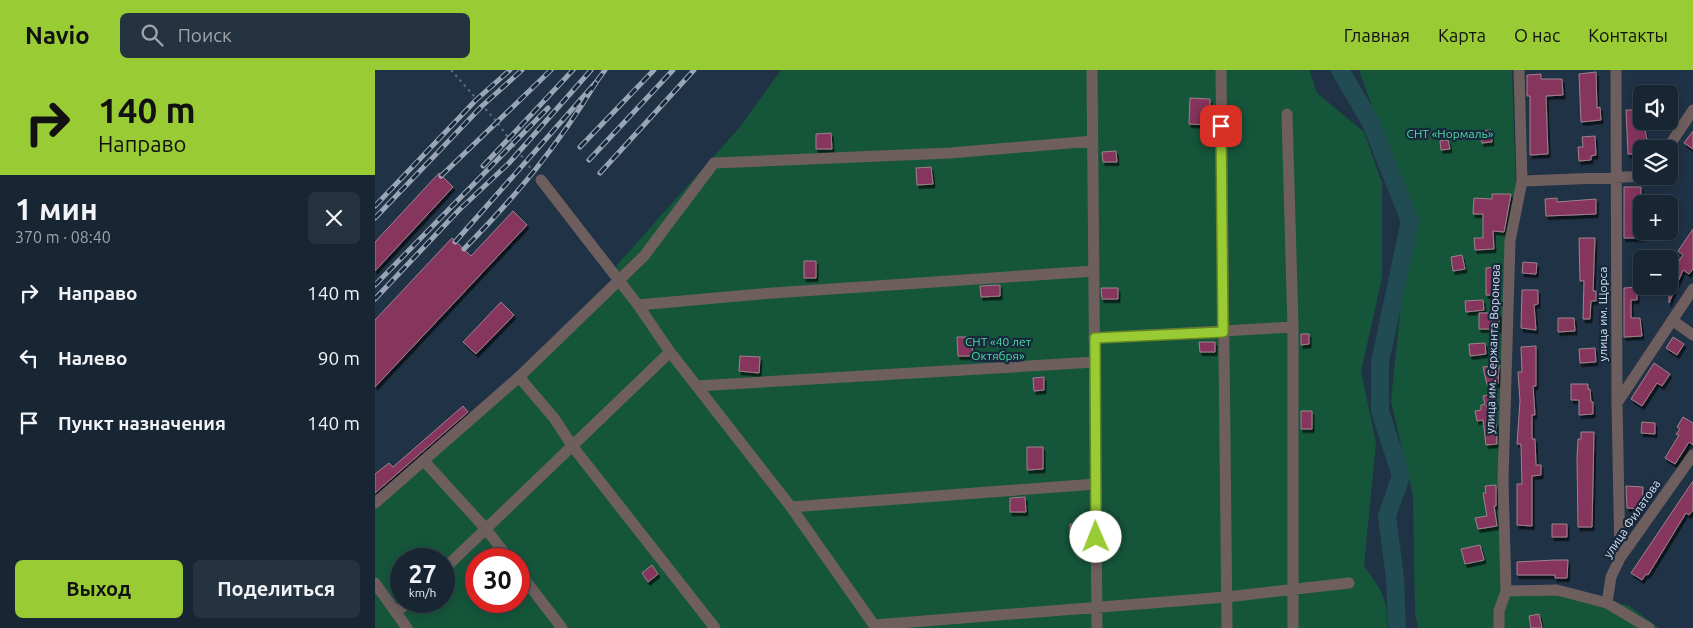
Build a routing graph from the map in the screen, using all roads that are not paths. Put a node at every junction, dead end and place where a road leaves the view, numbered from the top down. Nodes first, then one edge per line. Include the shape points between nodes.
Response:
1 (1092, 70) edge
2 (1221, 70) edge
3 (1519, 70) edge
4 (1616, 70) edge
5 (1693, 110) edge
6 (1287, 114) dead end
7 (1673, 140) edge
8 (1093, 141) junction
9 (1633, 177) edge
10 (1616, 178) junction
11 (541, 180) road end
12 (1522, 181) junction
13 (1094, 271) junction
14 (618, 282) junction
15 (1693, 289) edge
16 (638, 305) junction
17 (1672, 320) junction
18 (1293, 327) junction
19 (1223, 332) junction
20 (1693, 335) edge
21 (1095, 338) junction
22 (670, 352) junction
23 (1095, 362) junction
24 (519, 377) junction
25 (697, 386) junction
26 (1617, 403) junction
27 (573, 446) junction
28 (1693, 455) edge
29 (424, 461) junction
30 (1096, 484) junction
31 (375, 503) edge
32 (791, 507) junction
33 (486, 529) junction
34 (501, 548) edge
35 (1620, 558) junction
36 (455, 559) edge
37 (375, 583) edge
38 (1349, 583) dead end
39 (530, 586) edge
40 (1293, 590) junction
41 (1506, 592) junction
42 (1227, 597) junction
43 (1607, 603) junction
44 (390, 604) edge
45 (1097, 608) junction
46 (396, 613) edge
47 (875, 627) edge
48 (407, 628) edge
49 (562, 628) edge
50 (715, 628) edge
51 (1097, 628) edge
52 (1227, 628) edge
53 (1293, 628) edge
54 (1499, 628) edge
55 (1649, 628) edge

1 - 8 street
2 - 19 street
3 - 12 street, улица им. Сержанта Воронова
4 - 10 street, улица им. Щорса
5 - 7 street
6 - 18 street
8 - 13 street
8 - 14 street via 949,153 714,163 644,256
9 - 10 street
10 - 12 street
10 - 26 street, улица им. Щорса
11 - 14 street
12 - 41 street, улица им. Сержанта Воронова via 1510,241 1503,480
13 - 16 street
13 - 21 street
14 - 16 street
14 - 24 street
15 - 17 street
16 - 22 street
17 - 20 street
17 - 26 street
18 - 19 street
18 - 40 street
19 - 21 street
19 - 42 street
21 - 23 street
22 - 25 street
22 - 27 street
23 - 25 street
23 - 30 street
24 - 27 street
24 - 29 street
25 - 32 street
26 - 35 street, улица им. Щорса
27 - 33 street
27 - 50 street
28 - 35 street, улица Филатова
29 - 31 street
29 - 33 street
30 - 32 street
30 - 45 street
32 - 47 street
33 - 34 street
33 - 36 street
35 - 43 street, улица Филатова via 1611,576
37 - 44 street
38 - 40 street
39 - 49 street
40 - 42 street
40 - 53 street
41 - 43 street via 1557,590
41 - 54 street, улица им. Сержанта Воронова via 1499,611
42 - 45 street
42 - 52 street
43 - 55 street
45 - 47 street
45 - 51 street
46 - 48 street

